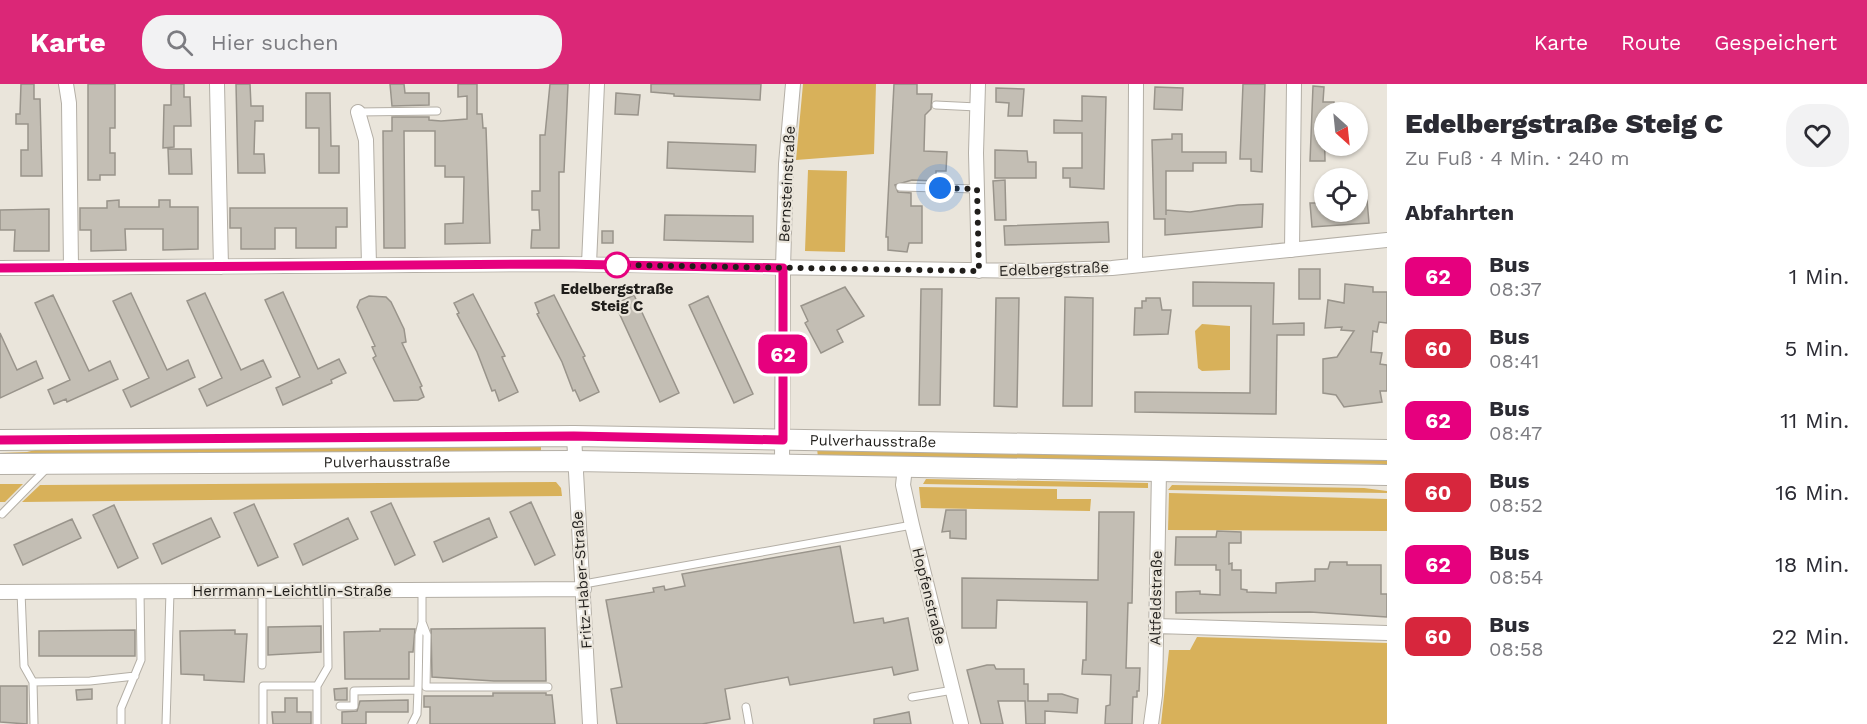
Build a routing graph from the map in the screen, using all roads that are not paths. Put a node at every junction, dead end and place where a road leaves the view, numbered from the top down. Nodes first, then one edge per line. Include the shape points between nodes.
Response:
1 (66, 84) edge
2 (217, 84) edge
3 (597, 84) edge
4 (793, 84) edge
5 (978, 84) edge
6 (1136, 84) edge
7 (1294, 84) edge
8 (936, 105) dead end
9 (977, 107) junction
10 (437, 111) dead end
11 (358, 112) joint
12 (900, 187) dead end
13 (977, 189) junction
14 (1387, 240) edge
15 (1292, 250) junction
16 (589, 264) junction
17 (369, 265) junction
18 (1135, 265) junction
19 (71, 267) junction
20 (221, 267) junction
21 (0, 268) edge
22 (783, 268) junction
23 (979, 271) junction
24 (574, 436) junction
25 (0, 440) edge
26 (783, 440) junction
27 (1387, 450) edge
28 (575, 461) junction
29 (0, 464) edge
30 (51, 464) junction
31 (782, 465) junction
32 (905, 466) junction
33 (1159, 471) junction
34 (1387, 475) edge
35 (3, 514) dead end
36 (912, 525) junction
37 (584, 587) junction
38 (422, 590) junction
39 (262, 591) junction
40 (327, 591) junction
41 (0, 592) edge
42 (21, 592) junction
43 (140, 592) junction
44 (170, 592) junction
45 (422, 622) junction
46 (1156, 626) junction
47 (1387, 633) edge
48 (262, 665) dead end
49 (135, 676) junction
50 (33, 682) junction
51 (317, 686) junction
52 (548, 687) dead end
53 (418, 690) junction
54 (953, 690) junction
55 (912, 697) dead end
56 (340, 706) dead end
57 (746, 707) dead end
58 (34, 724) edge
59 (121, 724) edge
60 (166, 724) edge
61 (263, 724) edge
62 (317, 724) edge
63 (412, 724) edge
64 (590, 724) edge
65 (749, 724) edge
66 (961, 724) edge
67 (1151, 724) edge

1 - 19 street
2 - 20 street
3 - 16 street
4 - 22 street, Bernsteinstraße
5 - 9 street
6 - 18 street
7 - 15 street
8 - 9 lane
9 - 13 street
10 - 11 lane
11 - 17 street via 366,140
12 - 13 lane
13 - 23 street
14 - 15 street, Edelbergstraße
15 - 18 street, Edelbergstraße
16 - 17 street, Edelbergstraße
16 - 22 street, Edelbergstraße
17 - 20 street, Edelbergstraße
18 - 23 street, Edelbergstraße
19 - 20 street, Edelbergstraße
19 - 21 street, Edelbergstraße
22 - 23 street, Edelbergstraße
22 - 26 street, Bernsteinstraße
24 - 25 main road, Pulverhausstraße
24 - 26 main road, Pulverhausstraße
24 - 28 street, Fritz-Haber-Straße
26 - 27 main road, Pulverhausstraße
26 - 31 street, Bernsteinstraße
28 - 30 main road, Pulverhausstraße
28 - 31 main road, Pulverhausstraße
28 - 37 street, Fritz-Haber-Straße
29 - 30 main road, Pulverhausstraße
30 - 35 lane
31 - 32 main road, Pulverhausstraße
32 - 33 main road, Pulverhausstraße
32 - 36 street, Hopfenstraße via 903,485
33 - 34 main road, Pulverhausstraße
33 - 46 street, Altfeldstraße
36 - 37 lane
36 - 54 street, Hopfenstraße
37 - 38 street, Herrmann-Leichtlin-Straße
37 - 64 street, Fritz-Haber-Straße
38 - 40 street, Herrmann-Leichtlin-Straße
38 - 45 lane
39 - 40 street, Herrmann-Leichtlin-Straße
39 - 44 street, Herrmann-Leichtlin-Straße
39 - 48 lane
40 - 51 lane via 328,667
41 - 42 street, Herrmann-Leichtlin-Straße
42 - 43 street, Herrmann-Leichtlin-Straße
42 - 50 lane via 24,666
43 - 44 street, Herrmann-Leichtlin-Straße
43 - 49 lane via 141,660
44 - 60 lane
45 - 52 lane via 427,635 426,687
45 - 53 lane
46 - 47 street
46 - 67 street, Altfeldstraße
49 - 50 lane
49 - 59 lane via 122,708
50 - 58 lane
51 - 61 lane via 263,686
51 - 62 lane
53 - 56 lane via 354,691 354,706
53 - 63 lane via 417,714
54 - 55 lane
54 - 66 street, Hopfenstraße
57 - 65 lane

